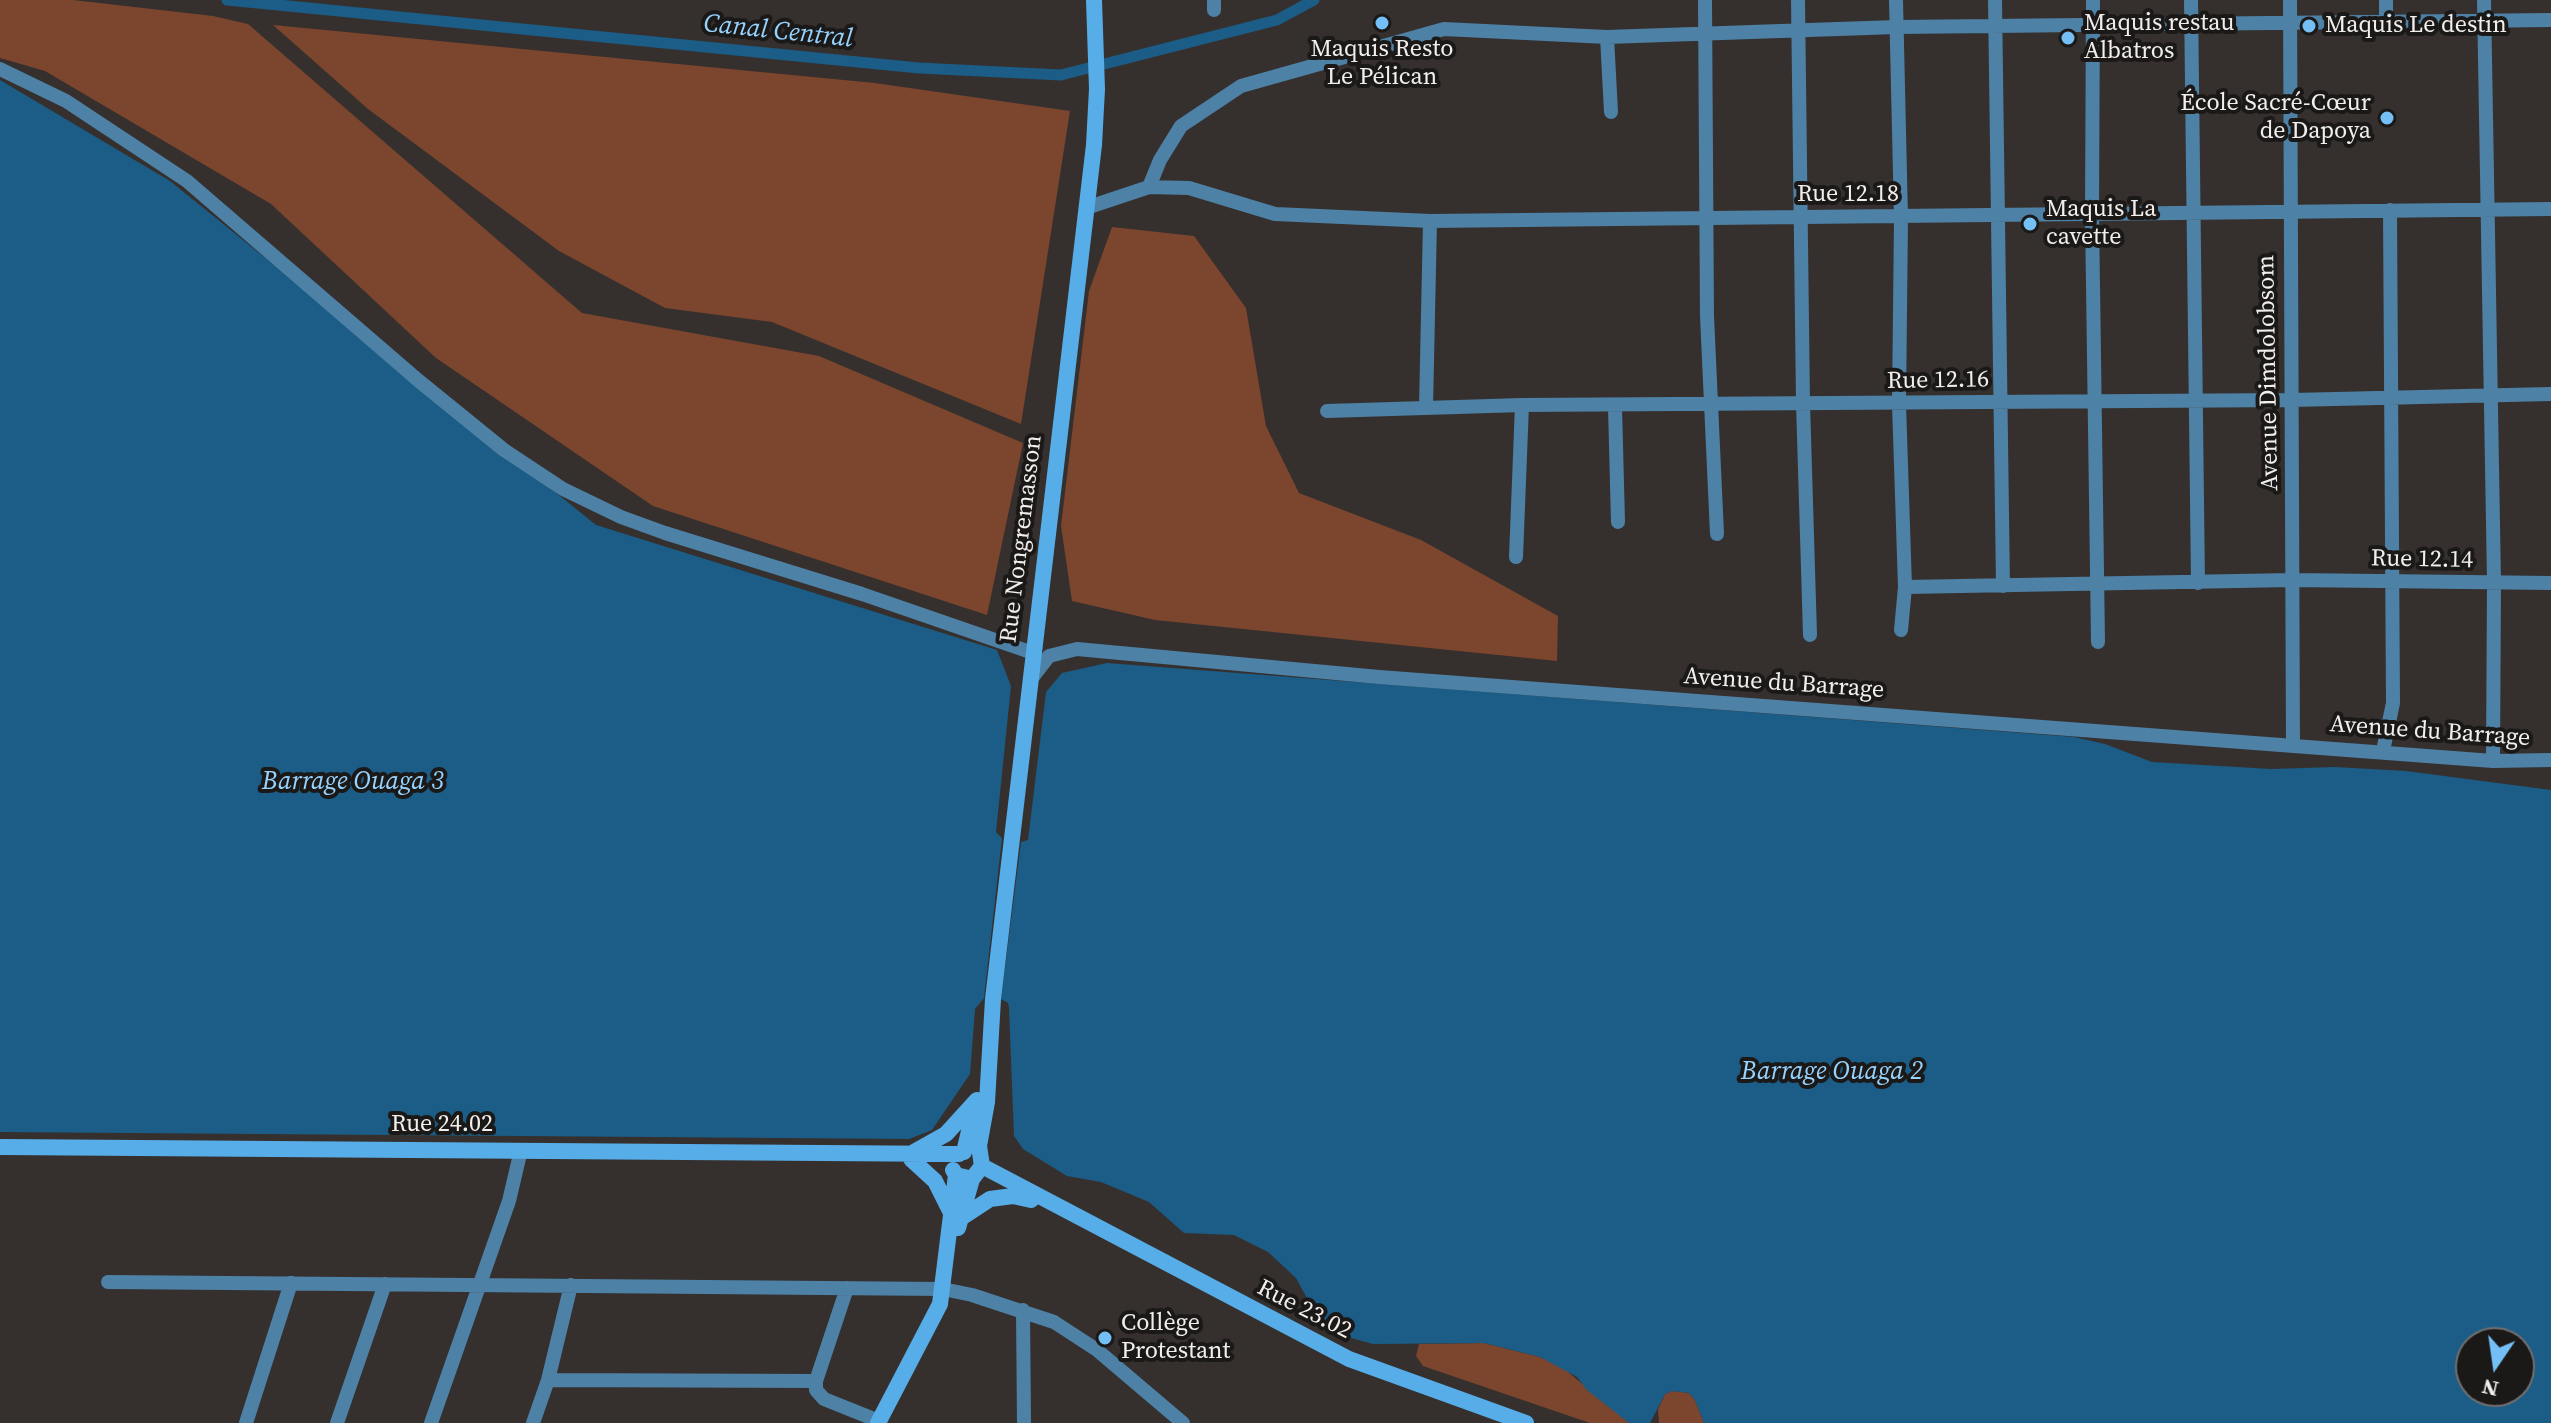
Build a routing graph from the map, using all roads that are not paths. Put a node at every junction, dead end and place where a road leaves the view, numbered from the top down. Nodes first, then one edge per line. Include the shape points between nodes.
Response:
1 (1094, 0) edge
2 (1705, 0) edge
3 (1798, 0) edge
4 (1896, 0) edge
5 (1995, 0) edge
6 (2093, 0) edge
7 (2191, 0) edge
8 (2290, 0) edge
9 (2386, 0) edge
10 (2484, 0) edge
11 (2484, 19) junction
12 (2551, 20) edge
13 (2386, 21) junction
14 (2290, 24) junction
15 (2191, 25) junction
16 (1896, 27) junction
17 (1995, 27) junction
18 (2094, 27) junction
19 (1705, 31) junction
20 (1799, 31) junction
21 (1607, 37) junction
22 (0, 69) edge
23 (1611, 112) dead end
24 (1149, 187) junction
25 (1086, 208) junction
26 (2485, 209) junction
27 (2551, 209) edge
28 (2390, 210) junction
29 (2193, 212) junction
30 (2288, 212) junction
31 (2092, 214) junction
32 (1998, 215) junction
33 (1802, 216) junction
34 (1901, 218) junction
35 (1430, 221) junction
36 (1707, 221) junction
37 (2489, 394) junction
38 (2551, 394) edge
39 (2392, 396) junction
40 (2196, 398) junction
41 (2095, 399) junction
42 (2292, 400) junction
43 (2000, 402) junction
44 (1803, 403) junction
45 (1899, 404) junction
46 (1522, 405) junction
47 (1711, 405) junction
48 (1615, 407) junction
49 (1426, 408) junction
50 (1327, 411) dead end
51 (1618, 522) dead end
52 (1717, 534) dead end
53 (1516, 557) dead end
54 (2293, 580) junction
55 (2395, 582) junction
56 (2494, 582) junction
57 (2097, 583) junction
58 (2198, 583) junction
59 (2551, 583) edge
60 (2003, 586) junction
61 (1905, 587) junction
62 (1901, 630) dead end
63 (1810, 635) dead end
64 (2098, 642) dead end
65 (1033, 653) junction
66 (1029, 683) junction
67 (2293, 745) junction
68 (2383, 751) junction
69 (2551, 760) edge
70 (2493, 761) junction
71 (985, 1083) junction
72 (977, 1100) junction
73 (0, 1147) edge
74 (521, 1150) junction
75 (912, 1156) junction
76 (968, 1166) junction
77 (1031, 1200) junction
78 (1071, 1215) junction
79 (956, 1217) junction
80 (108, 1282) dead end
81 (291, 1283) junction
82 (385, 1284) junction
83 (479, 1285) junction
84 (571, 1285) junction
85 (847, 1288) junction
86 (943, 1289) junction
87 (1023, 1310) junction
88 (548, 1380) junction
89 (816, 1381) junction
90 (878, 1422) edge
91 (246, 1423) edge
92 (337, 1423) edge
93 (431, 1423) edge
94 (533, 1423) edge
95 (1024, 1423) edge
96 (1183, 1423) edge
97 (1526, 1423) edge

1 - 25 street, Rue Nongremasson via 1097,89
2 - 19 street
3 - 20 street
4 - 16 street
5 - 17 street
6 - 18 street
7 - 15 street
8 - 14 street, Avenue Dimdolobsom
9 - 13 street
10 - 11 street
11 - 12 street
11 - 13 street
11 - 26 street
13 - 14 street
14 - 15 street
14 - 30 street, Avenue Dimdolobsom
15 - 18 street
15 - 29 street
16 - 17 street
16 - 20 street
16 - 34 street
17 - 18 street
17 - 32 street
18 - 31 street
19 - 20 street
19 - 21 street
19 - 36 street
20 - 33 street
21 - 23 street
21 - 24 street via 1444,29 1241,86 1181,126
22 - 65 street via 66,101 187,181 419,381 504,450 563,489 665,533
24 - 25 street, Rue 12.18
24 - 35 street, Rue 12.18 via 1189,188 1275,214
25 - 65 street, Rue Nongremasson
26 - 27 street, Rue 12.18
26 - 28 street, Rue 12.18
26 - 37 street
28 - 30 street, Rue 12.18
28 - 39 street
29 - 30 street, Rue 12.18
29 - 31 street, Rue 12.18
29 - 40 street
30 - 42 street, Avenue Dimdolobsom
31 - 32 street, Rue 12.18
31 - 41 street
32 - 34 street, Rue 12.18
32 - 43 street
33 - 34 street, Rue 12.18
33 - 36 street, Rue 12.18
33 - 44 street
34 - 45 street
35 - 36 street, Rue 12.18
35 - 49 street
36 - 47 street
37 - 38 street, Rue 12.16
37 - 39 street, Rue 12.16
37 - 56 street
39 - 42 street, Rue 12.16
39 - 55 street
40 - 41 street, Rue 12.16
40 - 42 street, Rue 12.16
40 - 58 street
41 - 43 street, Rue 12.16
41 - 57 street
42 - 54 street, Avenue Dimdolobsom
43 - 45 street, Rue 12.16
43 - 60 street
44 - 45 street, Rue 12.16
44 - 47 street, Rue 12.16
44 - 63 street
45 - 61 street
46 - 48 street, Rue 12.16
46 - 49 street, Rue 12.16
46 - 53 street
47 - 48 street, Rue 12.16
47 - 52 street
48 - 51 street
49 - 50 street, Rue 12.16
54 - 55 street, Rue 12.14
54 - 58 street, Rue 12.14
54 - 67 street, Avenue Dimdolobsom
55 - 56 street, Rue 12.14
55 - 68 street via 2393,703
56 - 59 street, Rue 12.14
56 - 70 street
57 - 58 street, Rue 12.14
57 - 60 street, Rue 12.14
57 - 64 street
60 - 61 street, Rue 12.14
61 - 62 street
65 - 66 street, Rue Nongremasson
66 - 67 street, Avenue du Barrage via 1049,656 1077,649 1379,677
66 - 71 street, Rue Nongremasson
67 - 68 street, Avenue du Barrage
68 - 70 street, Avenue du Barrage
69 - 70 street, Avenue du Barrage
71 - 72 street, Rue Nongremasson
71 - 76 street, Rue Nongremasson via 987,1102
72 - 75 street via 946,1134
72 - 76 street, Rue Nongremasson
73 - 74 street, Rue 24.02
74 - 75 street, Rue 24.02
74 - 83 street
75 - 76 street, Rue 24.02
75 - 79 street via 935,1181
76 - 77 street, Rue 23.02
76 - 78 street, Rue 23.02
76 - 79 street, Rue Nongremasson
77 - 78 street, Rue 23.02
77 - 79 street via 990,1199
78 - 97 street, Rue 23.02 via 1349,1359
79 - 86 street, Rue Nongremasson
80 - 81 street
81 - 82 street
81 - 91 street
82 - 83 street
82 - 92 street
83 - 84 street
83 - 93 street
84 - 85 street
84 - 88 street
85 - 86 street
85 - 89 street
86 - 87 street
86 - 90 street, Rue Nongremasson via 933,1323
87 - 95 street
87 - 96 street via 1054,1322 1097,1350
88 - 89 street
88 - 94 street
89 - 90 street via 824,1399

